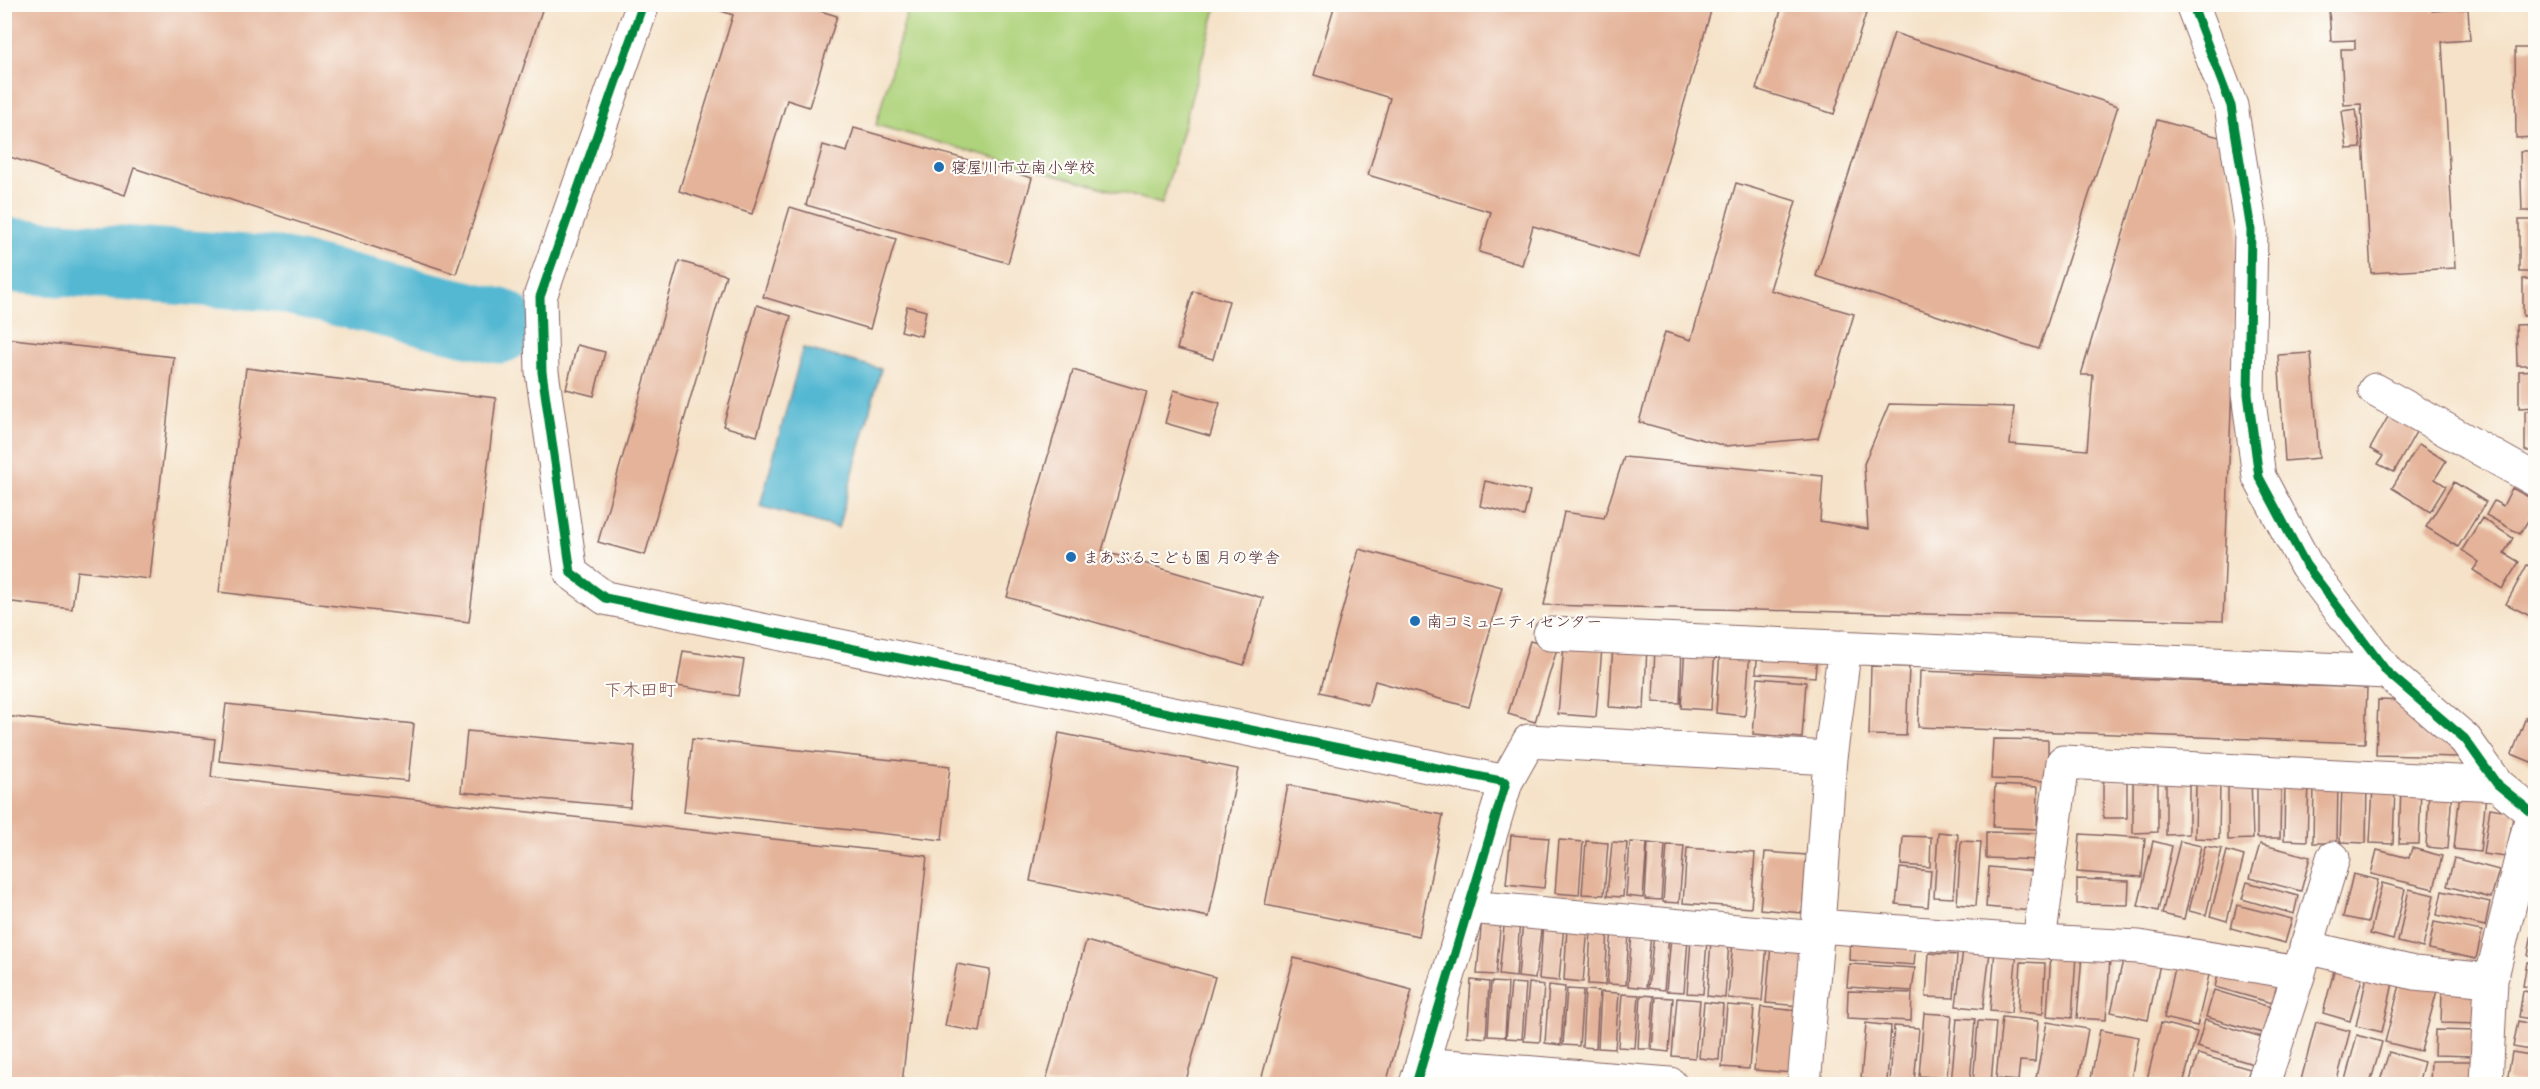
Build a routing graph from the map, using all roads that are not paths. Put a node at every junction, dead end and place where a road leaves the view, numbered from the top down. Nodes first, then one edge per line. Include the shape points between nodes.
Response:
1 (643, 4) edge
2 (2192, 4) edge
3 (2375, 390) dead end
4 (2535, 480) edge
5 (1550, 634) dead end
6 (1845, 647) junction
7 (2387, 672) junction
8 (1830, 758) junction
9 (1506, 782) junction
10 (2497, 784) junction
11 (2534, 815) edge
12 (2333, 858) dead end
13 (1469, 907) junction
14 (1818, 932) junction
15 (2038, 942) junction
16 (2302, 960) junction
17 (2491, 980) junction
18 (1419, 1074) edge
19 (1670, 1084) edge
20 (1804, 1084) edge
21 (2263, 1084) edge
22 (2486, 1084) edge

1 - 9 street via 540,297 542,372 571,573 605,598
2 - 7 street via 2230,106 2251,230 2248,394 2259,477 2306,565
3 - 4 street
5 - 6 street
6 - 7 street
6 - 8 street
7 - 10 street via 2465,739
8 - 9 street via 1529,741
8 - 14 street
9 - 13 street
10 - 11 street
10 - 15 street via 2063,762
11 - 17 street
12 - 16 street
13 - 14 street
13 - 18 street
14 - 15 street
14 - 20 street
15 - 16 street
16 - 17 street
16 - 21 street
17 - 22 street
18 - 19 street

